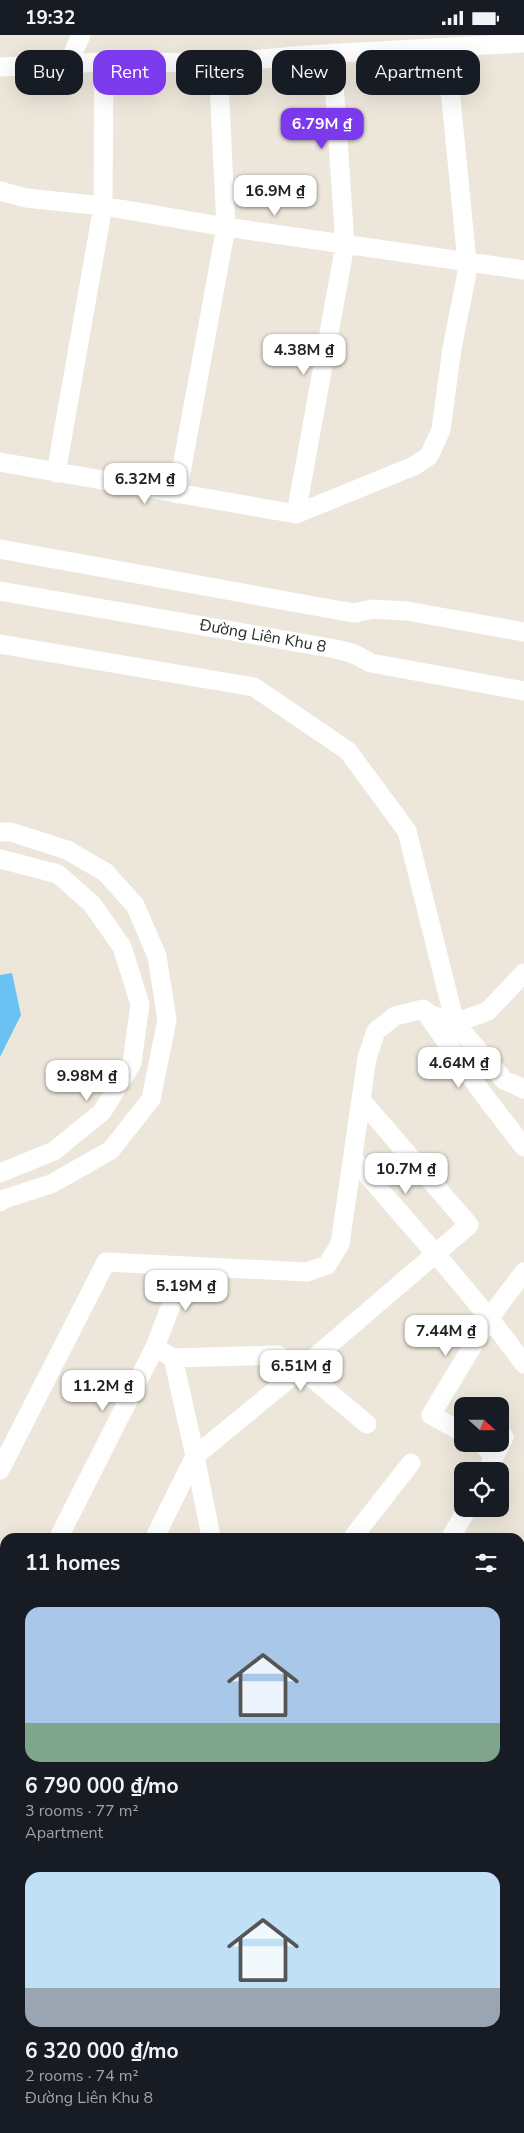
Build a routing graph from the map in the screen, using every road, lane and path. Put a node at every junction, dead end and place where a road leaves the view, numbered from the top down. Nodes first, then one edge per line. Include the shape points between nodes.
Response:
1 (64, 35) edge
2 (81, 35) edge
3 (524, 43) edge
4 (446, 48) junction
5 (68, 50) edge
6 (74, 50) edge
7 (346, 52) edge
8 (15, 65) edge
9 (0, 67) edge
10 (104, 95) edge
11 (220, 95) edge
12 (335, 95) edge
13 (0, 191) edge
14 (103, 206) junction
15 (226, 227) junction
16 (345, 245) junction
17 (467, 262) junction
18 (524, 270) edge
19 (0, 462) edge
20 (56, 473) junction
21 (177, 494) junction
22 (296, 514) junction
23 (0, 549) edge
24 (0, 591) edge
25 (524, 632) edge
26 (0, 644) edge
27 (524, 691) edge
28 (0, 832) edge
29 (0, 859) edge
30 (524, 973) edge
31 (423, 1009) junction
32 (455, 1023) junction
33 (504, 1080) junction
34 (524, 1089) edge
35 (483, 1094) junction
36 (361, 1100) junction
37 (524, 1147) edge
38 (353, 1158) junction
39 (23, 1164) junction
40 (0, 1173) edge
41 (51, 1184) junction
42 (0, 1202) edge
43 (433, 1254) junction
44 (186, 1266) junction
45 (524, 1272) edge
46 (490, 1317) junction
47 (155, 1347) junction
48 (173, 1359) junction
49 (524, 1364) edge
50 (301, 1369) junction
51 (367, 1424) dead end
52 (454, 1428) edge
53 (195, 1456) junction
54 (411, 1463) dead end
55 (0, 1470) edge
56 (463, 1517) edge
57 (62, 1533) edge
58 (157, 1533) edge
59 (211, 1533) edge
60 (356, 1533) edge
61 (454, 1533) edge

1 - 5 street
2 - 6 street
3 - 4 street
4 - 7 street
4 - 17 street
8 - 9 street
10 - 14 street
11 - 15 street
12 - 16 street
13 - 14 street via 26,198
14 - 15 street
14 - 20 street
15 - 16 street
15 - 21 street
16 - 17 street
16 - 22 street
17 - 18 street
17 - 22 street via 441,430 429,456 414,466
19 - 20 street
20 - 21 street
21 - 22 street
23 - 25 street via 342,611 407,611
24 - 27 street, Đường Liên Khu 8 via 336,649 388,667
26 - 32 street via 254,687 348,751 407,831
28 - 41 street via 11,832 67,850 105,873 135,905 157,956 167,1021 151,1099 111,1150
29 - 39 street via 58,874 92,904 122,947 140,1004 132,1063 102,1112 54,1151
30 - 32 street via 488,1011
31 - 32 street
31 - 35 street
31 - 36 street via 395,1016 376,1031 367,1058
32 - 33 street
33 - 34 street
33 - 35 street
35 - 37 street
36 - 38 street
36 - 43 street via 469,1225
38 - 43 street
38 - 44 street via 340,1244 327,1265 307,1272
39 - 40 street
39 - 41 street
41 - 42 street
43 - 46 street
43 - 50 street
44 - 47 street
44 - 55 street via 106,1263
45 - 46 street
46 - 49 street
46 - 52 street via 431,1415
47 - 48 street
47 - 57 street
48 - 50 street via 278,1355
48 - 53 street
50 - 51 street
50 - 53 street
53 - 58 street
53 - 59 street
54 - 60 street
56 - 61 street

